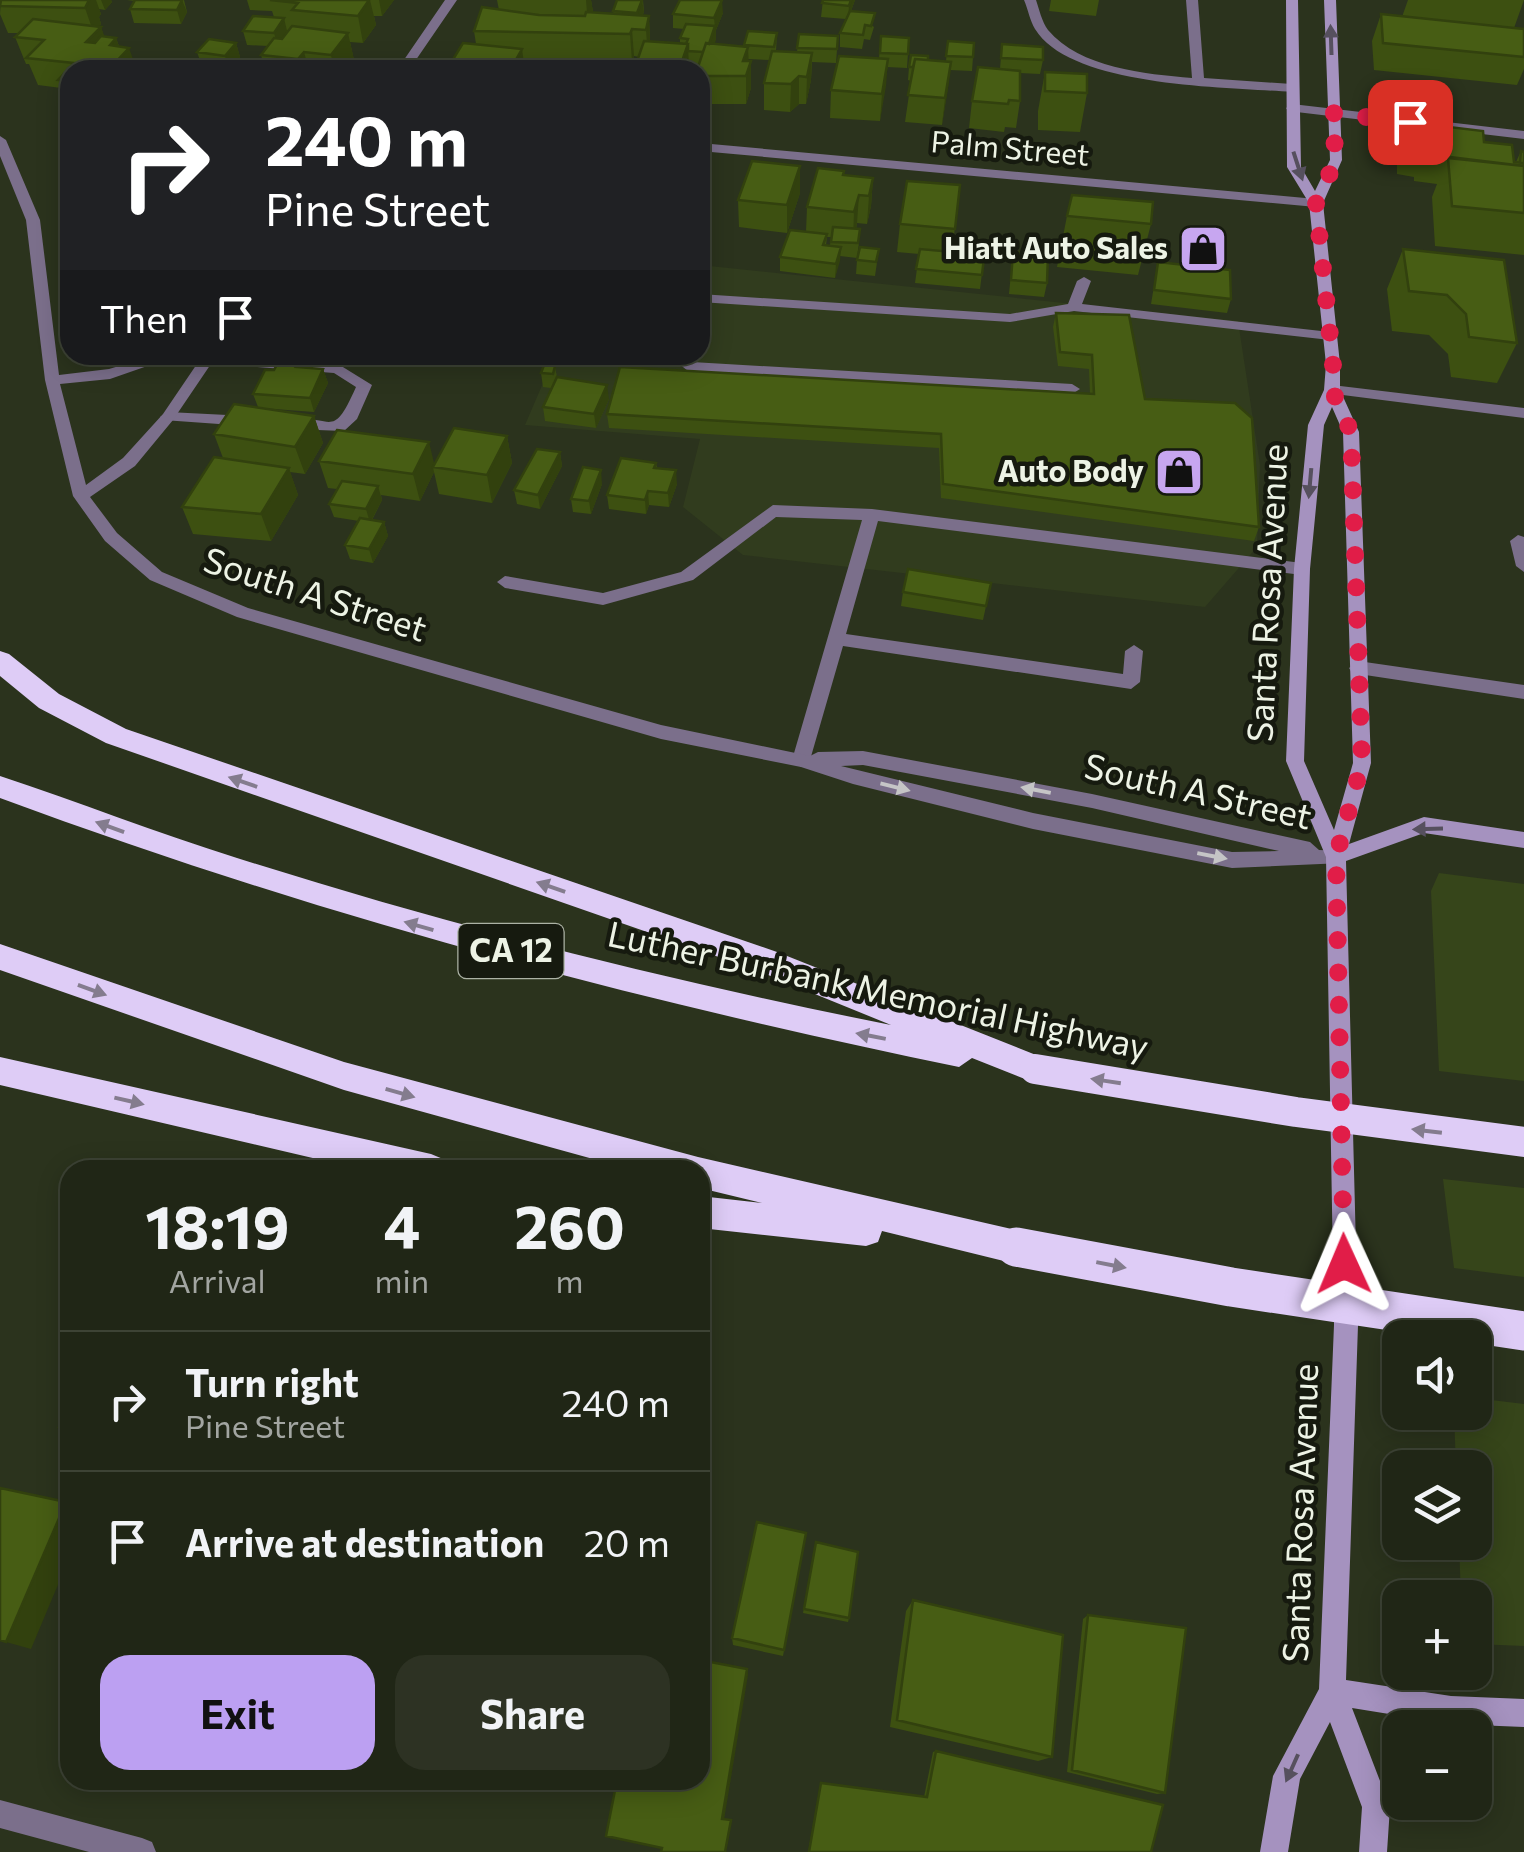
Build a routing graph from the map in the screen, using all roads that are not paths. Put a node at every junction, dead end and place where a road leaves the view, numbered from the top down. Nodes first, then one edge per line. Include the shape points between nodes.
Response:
1 (451, 0) edge
2 (1030, 0) edge
3 (1192, 0) edge
4 (1292, 0) edge
5 (1330, 0) edge
6 (410, 60) edge
7 (1198, 81) junction
8 (1292, 88) junction
9 (1292, 108) junction
10 (1332, 113) junction
11 (1524, 135) edge
12 (0, 140) edge
13 (710, 148) edge
14 (1316, 203) junction
15 (1084, 280) dead end
16 (710, 299) edge
17 (1074, 307) junction
18 (1330, 336) junction
19 (139, 365) edge
20 (203, 365) edge
21 (298, 365) edge
22 (687, 365) edge
23 (52, 380) junction
24 (1072, 389) edge
25 (1332, 390) junction
26 (1524, 413) edge
27 (168, 416) junction
28 (263, 422) edge
29 (282, 424) edge
30 (81, 496) junction
31 (872, 515) junction
32 (1518, 541) dead end
33 (1524, 566) edge
34 (1302, 569) junction
35 (505, 582) dead end
36 (838, 639) junction
37 (1134, 651) dead end
38 (0, 661) edge
39 (1358, 668) junction
40 (1524, 692) edge
41 (801, 760) junction
42 (0, 786) edge
43 (1524, 840) edge
44 (1336, 857) junction
45 (0, 957) edge
46 (1035, 1069) junction
47 (0, 1070) edge
48 (1524, 1142) edge
49 (388, 1160) edge
50 (653, 1160) edge
51 (710, 1174) edge
52 (710, 1213) edge
53 (1016, 1247) junction
54 (1524, 1331) edge
55 (1332, 1691) junction
56 (1524, 1713) edge
57 (0, 1814) edge
58 (142, 1852) edge
59 (1274, 1852) edge
60 (1373, 1852) edge

1 - 6 street
2 - 7 street via 1042,32 1082,61 1125,74
3 - 7 street
4 - 8 main road, Santa Rosa Avenue
10 -> 5 main road, Santa Rosa Avenue
7 - 8 street
8 - 9 main road, Santa Rosa Avenue
9 - 10 street
9 -> 14 main road, Santa Rosa Avenue via 1294,167
10 - 11 street
10 - 14 main road, Santa Rosa Avenue via 1336,160
12 - 23 street, South A Street via 32,220
13 - 14 street, Palm Street
14 - 18 main road, Santa Rosa Avenue
15 - 17 street
16 - 17 street via 1010,318
17 - 18 street
18 - 25 main road, Santa Rosa Avenue
19 - 23 street
20 - 27 street
21 - 29 street via 338,369 364,385 339,427
22 - 24 street
23 - 30 street, South A Street
25 - 26 street
25 -> 34 main road, Santa Rosa Avenue via 1316,425
25 - 39 main road, Santa Rosa Avenue via 1351,432
27 - 28 street
27 - 30 street via 129,462
30 - 41 street, South A Street via 111,537 156,576 243,613 662,732
31 - 34 street
31 - 35 street via 773,511 687,576 603,599
31 - 36 street
32 - 33 street
34 - 44 main road, Santa Rosa Avenue via 1295,761
36 - 37 street via 1131,682
36 - 41 street
46 -> 38 highway via 766,961 116,736 49,700
39 - 40 street
39 - 44 main road, Santa Rosa Avenue via 1362,763
44 -> 41 street, South A Street via 863,758
41 -> 44 street, South A Street via 1033,820 1232,860
46 -> 42 highway, Luther Burbank Memorial Highway / CA 12 via 775,1018 522,954 221,866
43 -> 44 main road via 1424,825
44 - 55 main road, Santa Rosa Avenue via 1346,1324
45 -> 50 highway via 344,1076
48 -> 46 highway, Luther Burbank Memorial Highway / CA 12, bridge
47 -> 49 highway
51 - 53 highway
52 - 53 highway
53 -> 54 highway, bridge
55 - 56 main road via 1451,1710
55 -> 59 main road, Santa Rosa Avenue via 1286,1776
55 - 60 main road, Santa Rosa Avenue via 1376,1808
57 - 58 street

